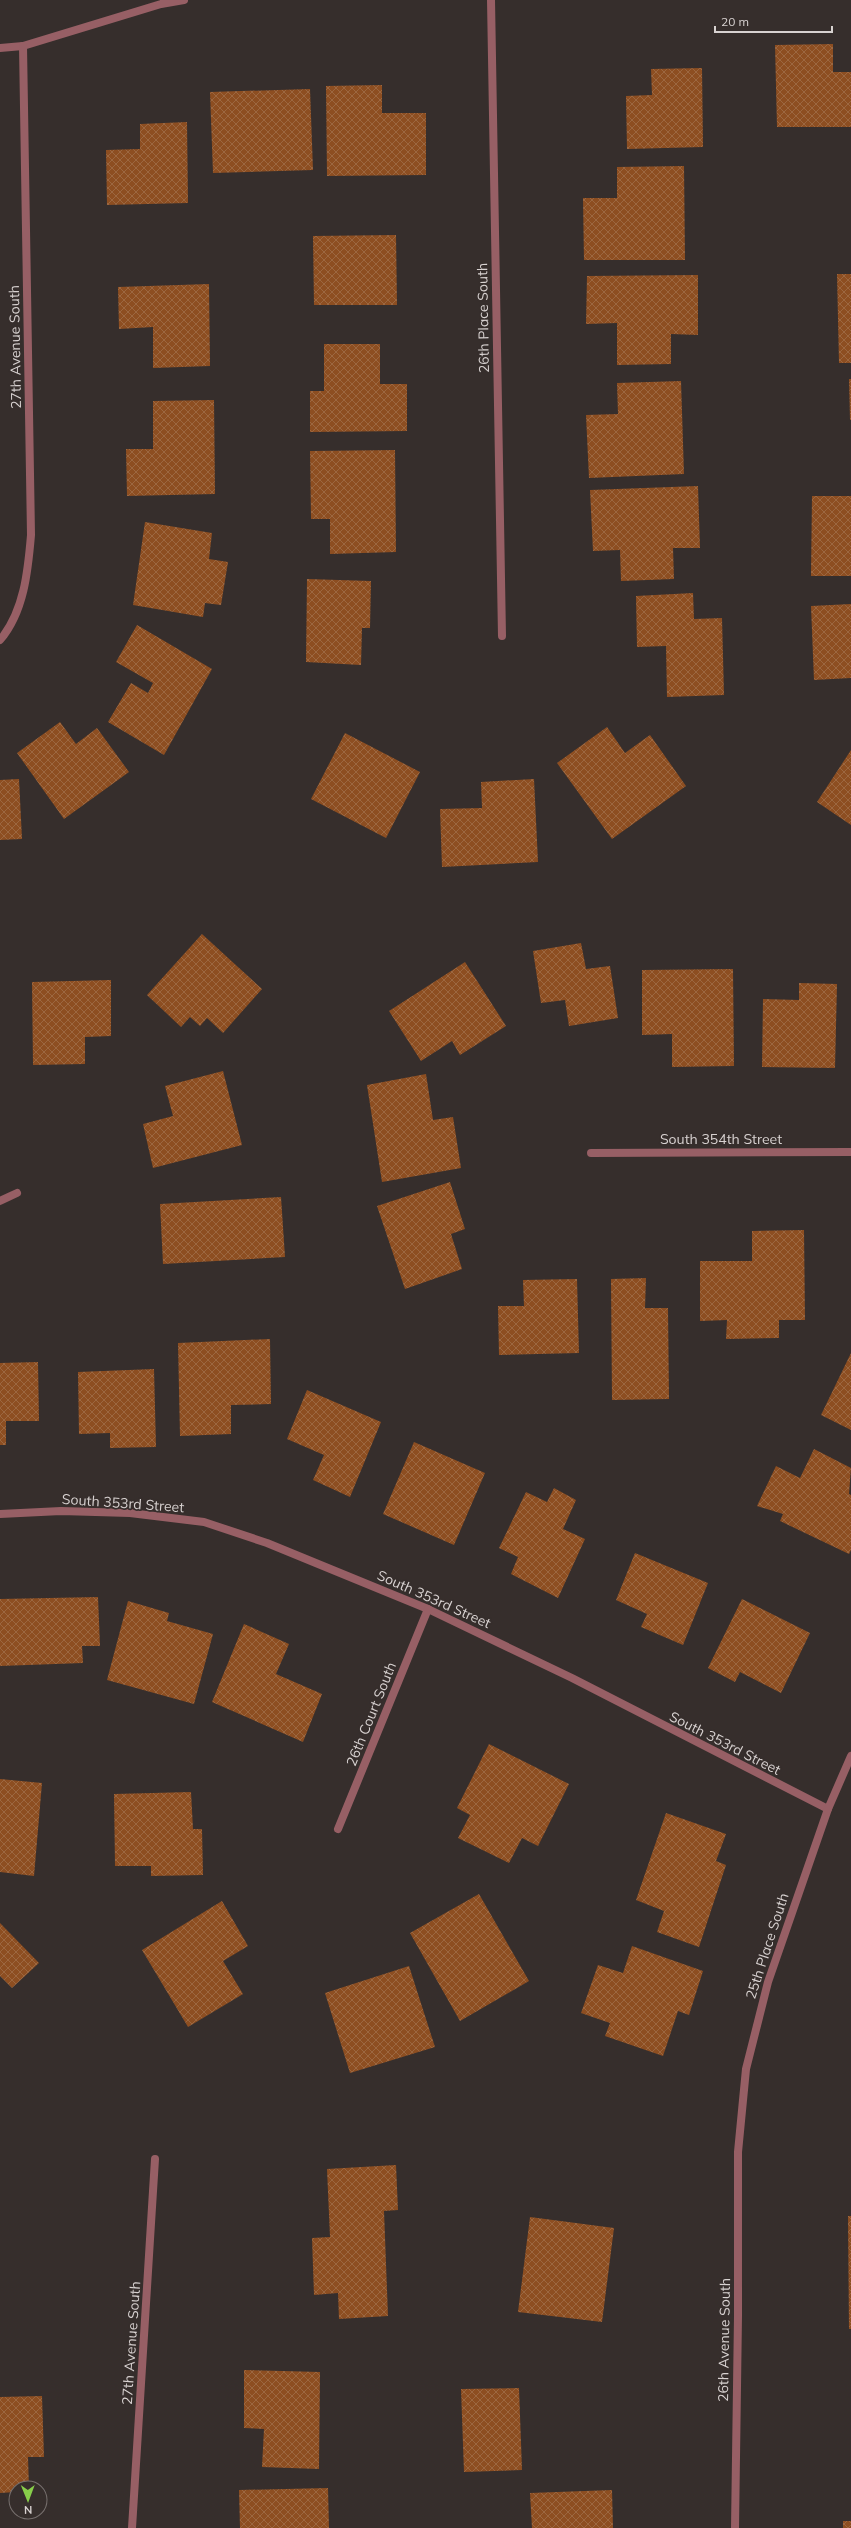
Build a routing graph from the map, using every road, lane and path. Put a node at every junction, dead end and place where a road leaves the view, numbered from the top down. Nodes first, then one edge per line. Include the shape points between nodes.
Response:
1 (184, 0) edge
2 (491, 0) edge
3 (23, 46) junction
4 (0, 48) edge
5 (502, 636) dead end
6 (0, 640) edge
7 (591, 1152) dead end
8 (851, 1152) edge
9 (17, 1193) dead end
10 (0, 1201) edge
11 (0, 1514) edge
12 (428, 1609) junction
13 (851, 1756) edge
14 (828, 1809) junction
15 (338, 1829) dead end
16 (738, 2152) joint
17 (155, 2159) dead end
18 (132, 2528) edge
19 (735, 2528) edge

1 - 3 street via 161,4
2 - 5 street, 26th Place South
3 - 4 street
3 - 6 street, 27th Avenue South via 31,535 22,598 14,618
7 - 8 street, South 354th Street
9 - 10 street
11 - 12 street, South 353rd Street via 61,1511 130,1513 204,1522 267,1543
12 - 14 street, South 353rd Street via 572,1678
12 - 15 street, 26th Court South
13 - 14 street, 25th Place South
14 - 16 street, 25th Place South via 768,1982 755,2028 745,2075
16 - 19 street, 26th Avenue South
17 - 18 street, 27th Avenue South

